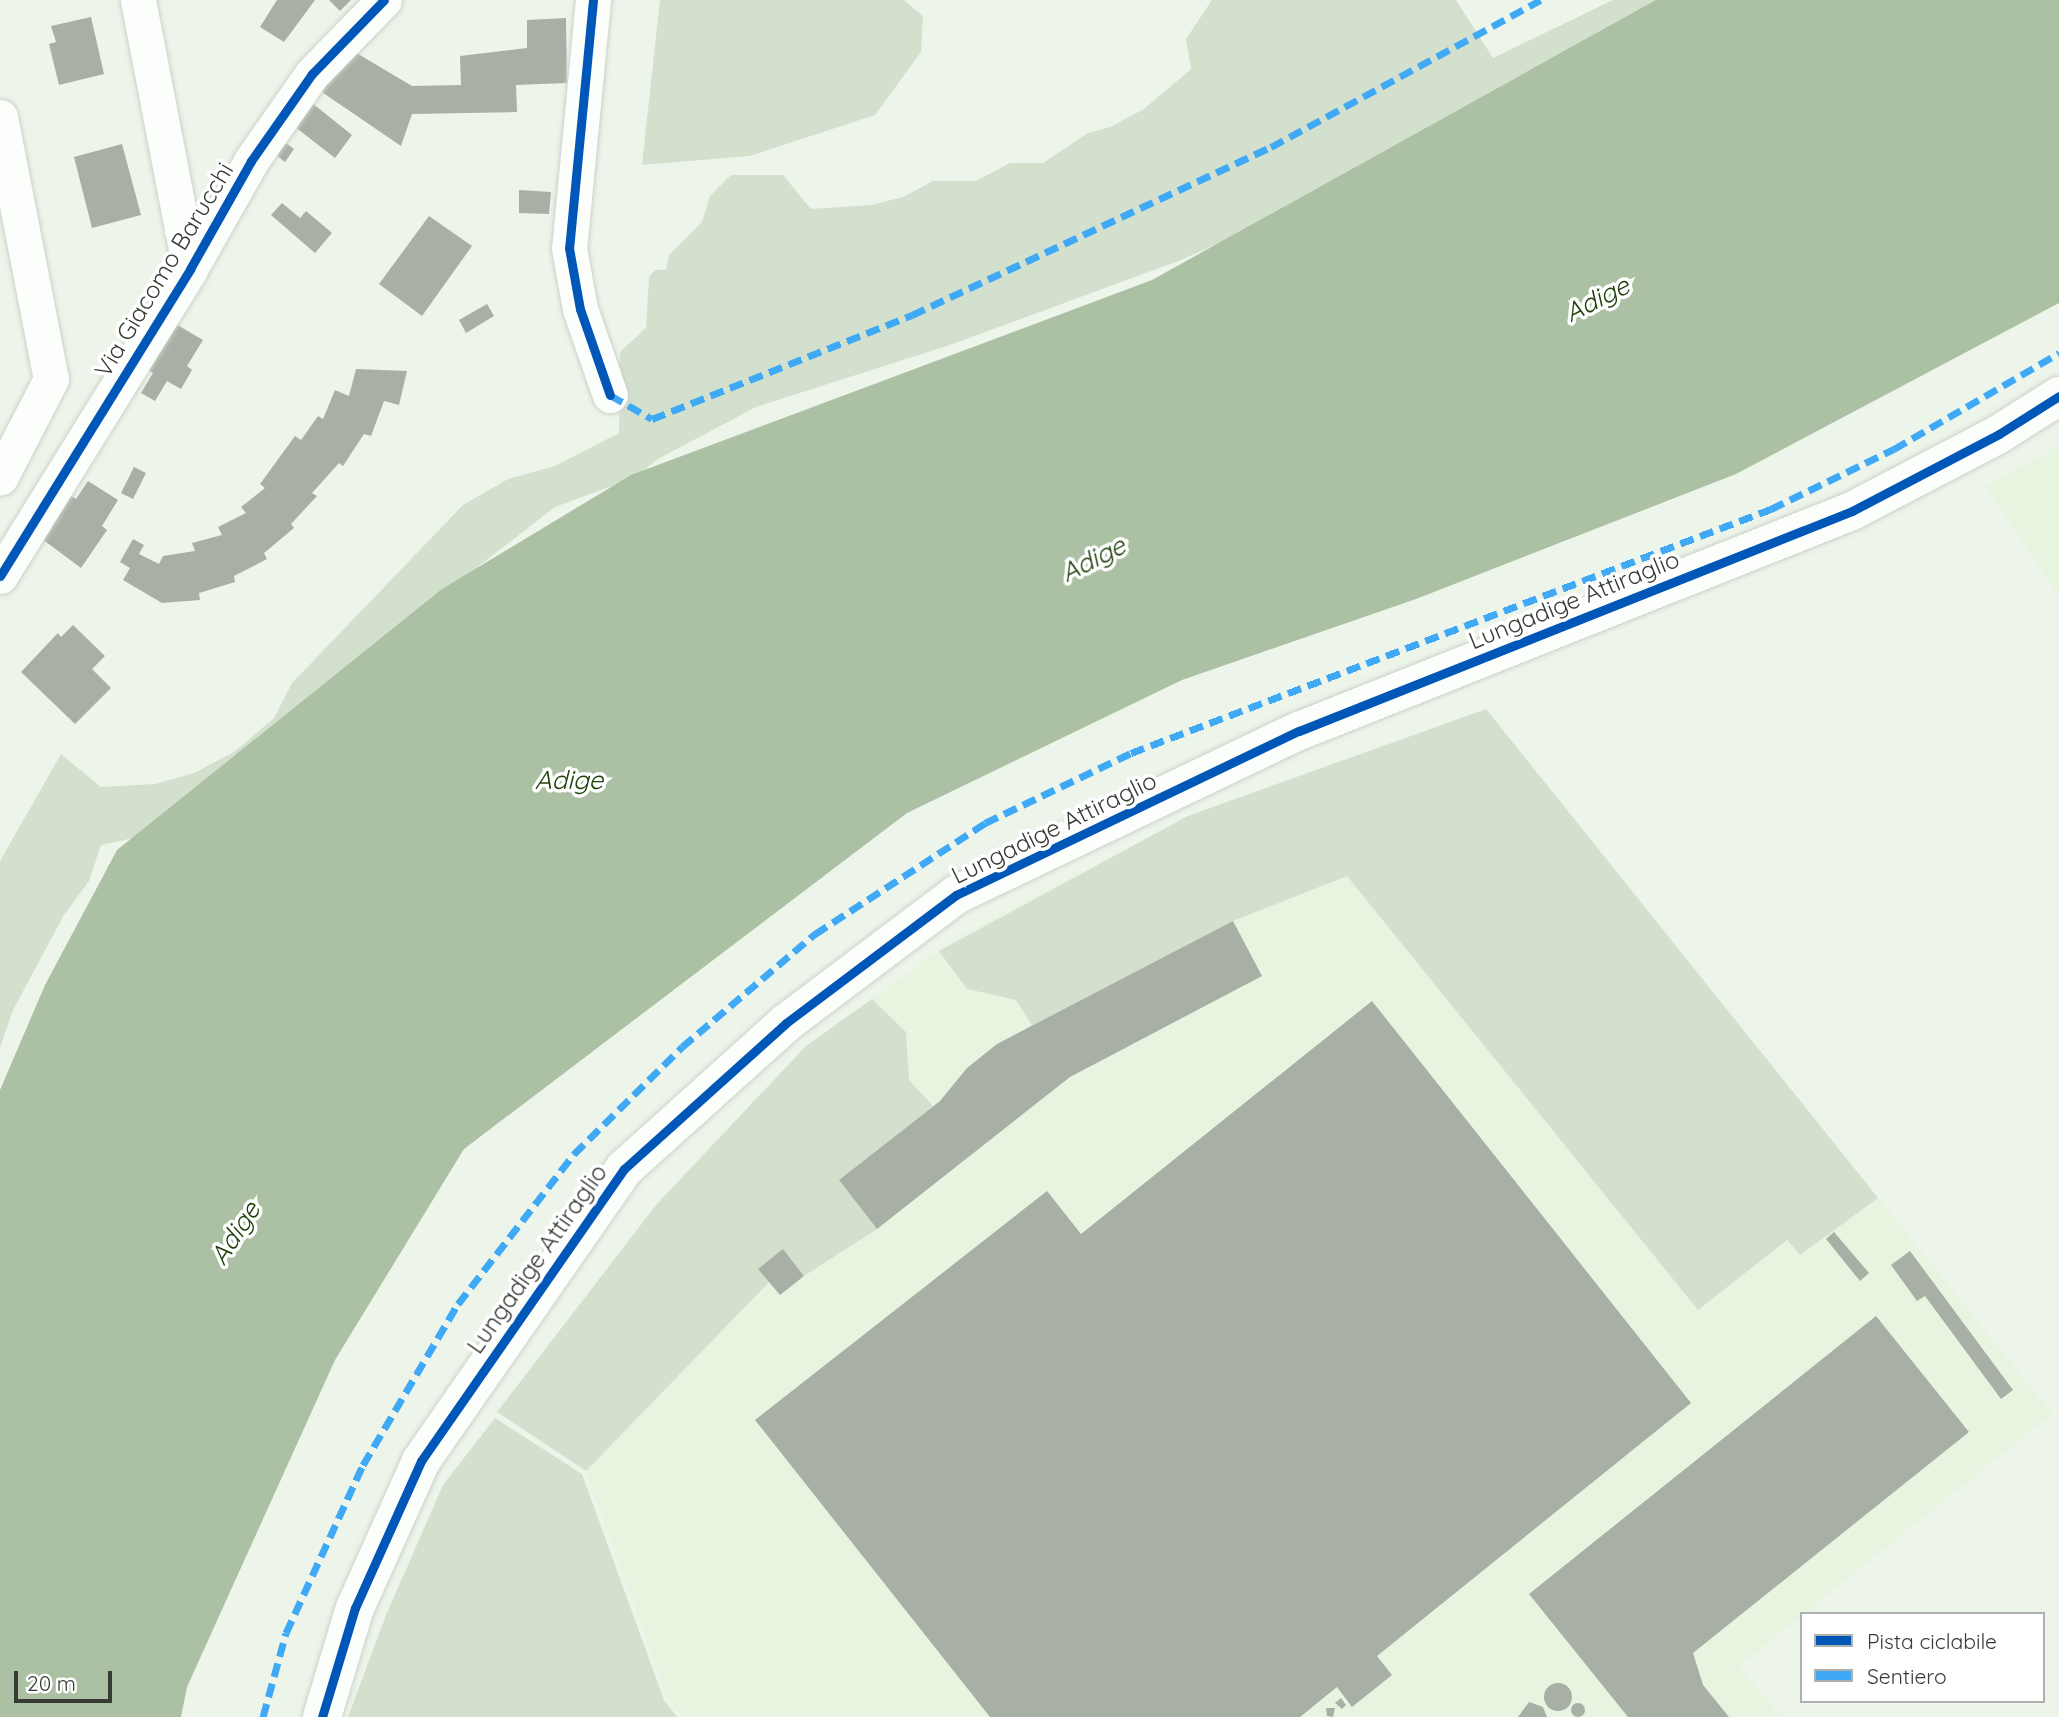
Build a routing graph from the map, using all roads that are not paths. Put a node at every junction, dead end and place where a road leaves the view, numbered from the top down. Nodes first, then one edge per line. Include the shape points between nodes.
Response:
1 (138, 0) edge
2 (383, 0) edge
3 (593, 0) edge
4 (0, 117) edge
5 (190, 269) junction
6 (610, 395) dead end
7 (2059, 396) edge
8 (0, 478) edge
9 (0, 576) edge
10 (322, 1717) edge

1 - 5 street, Via Giacomo Barucchi
2 - 5 street, Via Giacomo Barucchi via 312,74 251,161
3 - 6 street via 569,248 580,309
4 - 8 street via 51,379
5 - 9 street, Via Giacomo Barucchi
7 - 10 street, Lungadige Attiraglio via 1999,434 1852,510 1299,731 956,895 796,1015 624,1169 421,1461 355,1608

